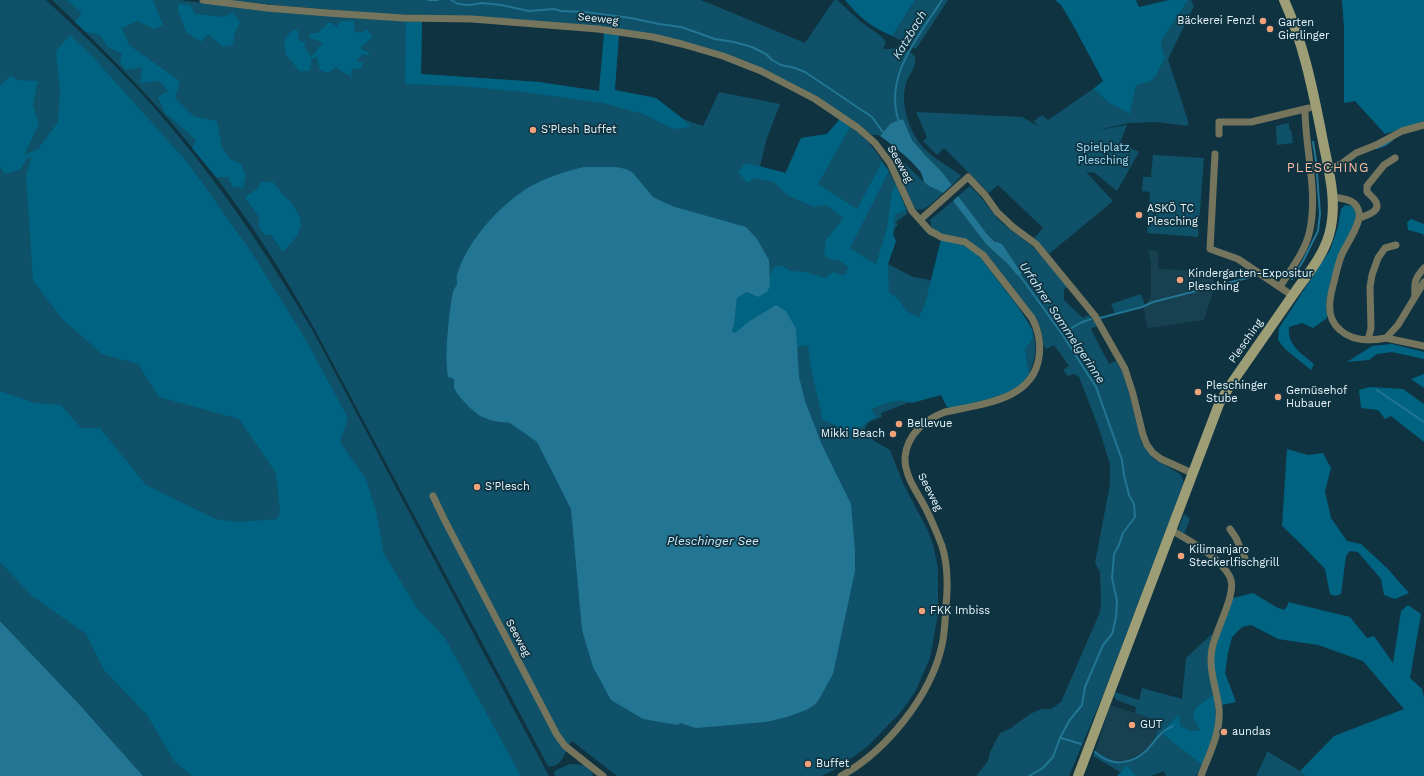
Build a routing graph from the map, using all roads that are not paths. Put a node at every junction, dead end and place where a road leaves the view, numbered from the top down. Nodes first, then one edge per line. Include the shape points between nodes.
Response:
1 (203, 0) edge
2 (1284, 0) edge
3 (1316, 106) junction
4 (1305, 109) junction
5 (1424, 125) edge
6 (1219, 134) dead end
7 (1215, 154) dead end
8 (1394, 158) dead end
9 (1328, 168) junction
10 (1333, 197) junction
11 (1360, 218) junction
12 (920, 219) junction
13 (1396, 245) dead end
14 (1424, 268) edge
15 (1424, 282) edge
16 (1280, 287) junction
17 (1292, 296) junction
18 (1415, 296) junction
19 (1386, 338) junction
20 (1368, 340) junction
21 (1424, 346) edge
22 (1192, 473) junction
23 (433, 496) dead end
24 (1230, 529) dead end
25 (1171, 530) junction
26 (1246, 561) dead end
27 (603, 776) edge
28 (841, 776) edge
29 (1078, 776) edge
30 (1201, 776) edge

1 - 12 street, Seeweg via 328,13 486,20 605,30 653,37 716,54 790,85 858,128 884,153 912,211
2 - 3 main road, Plesching via 1305,57
3 - 4 street
3 - 9 main road, Plesching
4 - 6 street via 1250,122 1219,122
4 - 16 street via 1312,200 1308,234 1302,251
5 - 9 street via 1402,131 1356,153 1341,164
7 - 16 street via 1210,249 1238,259
8 - 11 street via 1367,186 1367,192 1377,207 1374,212
9 - 10 main road, Plesching
10 - 11 street via 1348,199 1356,204
10 - 17 main road, Plesching via 1332,223 1326,242 1316,262
11 - 20 street via 1338,266 1329,306 1333,321 1344,333
12 - 22 street via 968,177 997,212 1036,244 1095,316 1126,369 1142,435 1153,453
12 - 28 street, Seeweg via 930,231 941,237 965,242 983,254 1036,325 1039,339 1038,360 1033,375 1012,394 936,415 922,424 910,441 905,457 907,472 933,524 947,568 945,631 942,646 925,691 910,714 869,756
13 - 20 street via 1385,248 1372,274 1371,328
14 - 18 street via 1414,284
15 - 18 street
16 - 17 street
17 - 22 main road, Plesching via 1224,395
18 - 19 street via 1398,325
19 - 20 street
19 - 21 street
22 - 25 main road, Plesching
23 - 27 street, Seeweg via 556,735 565,746
24 - 26 street
25 - 29 main road, Plesching
25 - 30 street via 1208,553 1224,568 1230,578 1232,591 1211,654 1211,670 1219,710 1218,727

